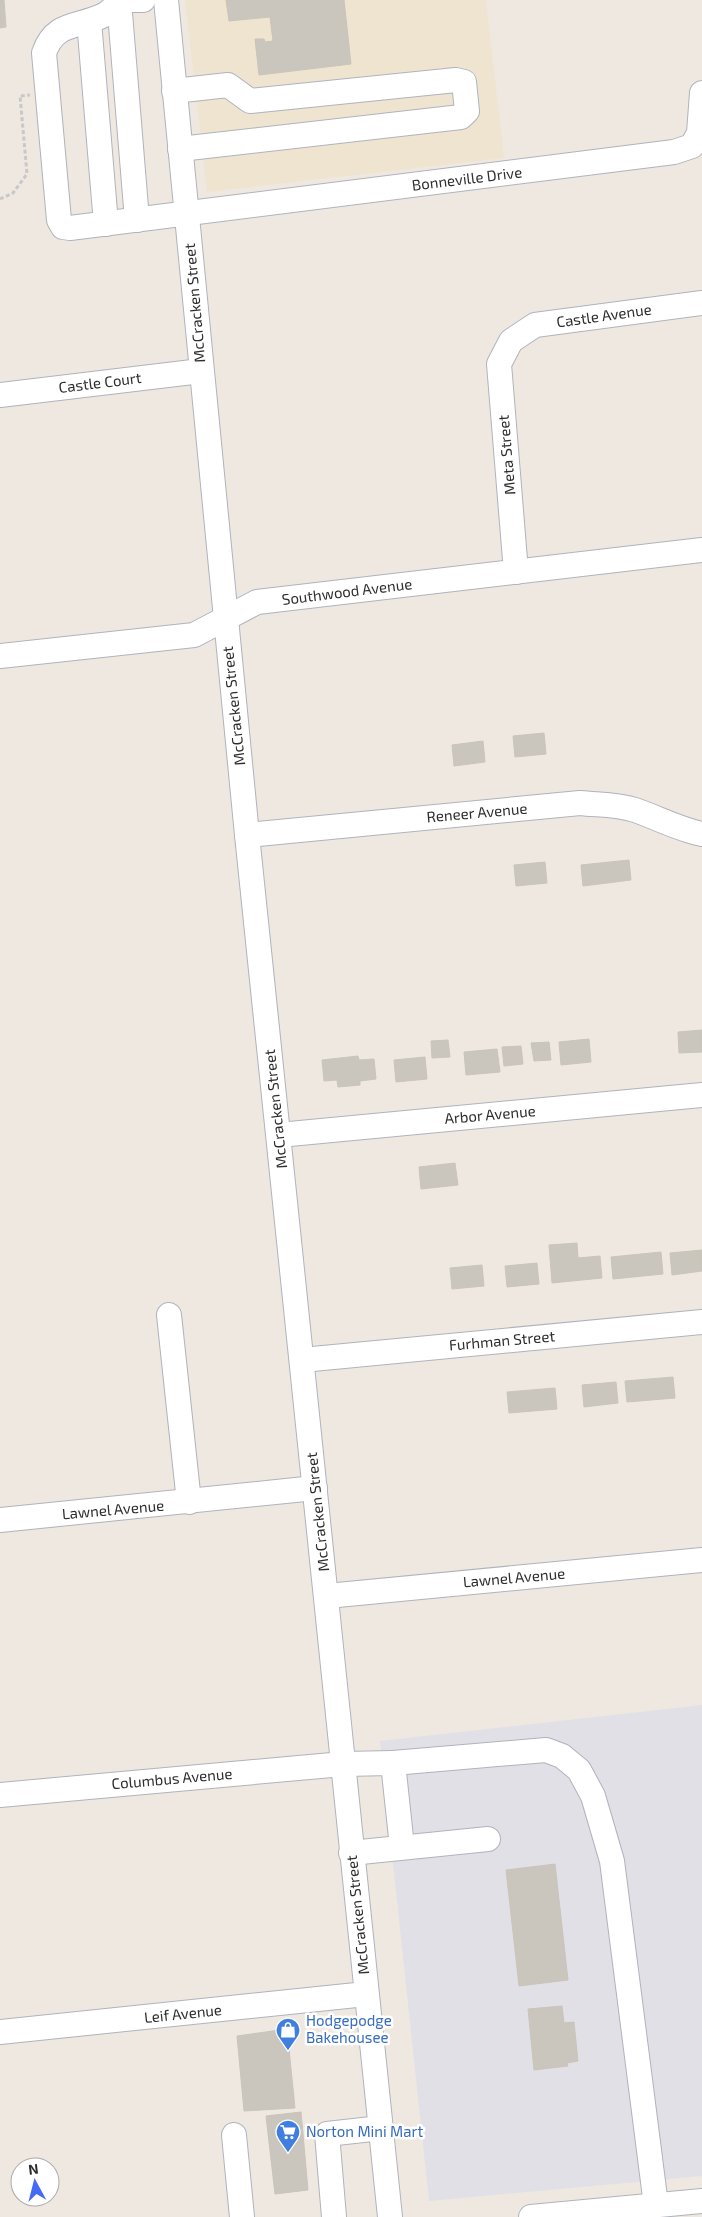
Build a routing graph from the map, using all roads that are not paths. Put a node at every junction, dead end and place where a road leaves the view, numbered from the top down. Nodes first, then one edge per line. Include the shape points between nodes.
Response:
1 (143, 0) edge
2 (166, 0) edge
3 (119, 1) edge
4 (89, 21) junction
5 (174, 92) junction
6 (702, 93) edge
7 (180, 149) junction
8 (187, 215) junction
9 (137, 220) junction
10 (106, 224) junction
11 (702, 303) edge
12 (511, 341) joint
13 (201, 371) junction
14 (0, 395) edge
15 (702, 550) edge
16 (516, 572) junction
17 (225, 617) junction
18 (0, 656) edge
19 (702, 834) edge
20 (247, 835) junction
21 (702, 1095) edge
22 (279, 1135) junction
23 (168, 1315) dead end
24 (702, 1322) edge
25 (302, 1360) junction
26 (315, 1488) junction
27 (189, 1502) junction
28 (0, 1520) edge
29 (702, 1560) edge
30 (327, 1596) junction
31 (393, 1763) junction
32 (343, 1764) junction
33 (0, 1795) edge
34 (488, 1839) dead end
35 (402, 1847) junction
36 (351, 1852) junction
37 (366, 1994) junction
38 (0, 2032) edge
39 (381, 2128) junction
40 (234, 2134) dead end
41 (702, 2201) edge
42 (656, 2205) junction
43 (612, 2213) edge
44 (242, 2217) edge
45 (334, 2217) edge
46 (390, 2217) edge
47 (531, 2217) edge

1 - 3 street
2 - 5 street, McCracken Street
3 - 4 street via 106,14
3 - 9 street
4 - 10 street
4 - 10 street, Bonneville Drive via 58,30 49,39 44,52 58,220 63,227 70,228
5 - 7 street, McCracken Street
5 - 7 street via 228,85 250,102 456,80 464,82 467,111 461,117
6 - 8 street, Bonneville Drive via 699,133 692,146 674,152
7 - 8 street, McCracken Street
8 - 9 street, Bonneville Drive
8 - 13 street, McCracken Street
9 - 10 street, Bonneville Drive
11 - 12 street, Castle Avenue via 535,325
12 - 16 street, Meta Street via 499,364
13 - 14 street, Castle Court
13 - 17 street, McCracken Street
15 - 16 street, Southwood Avenue
16 - 17 street, Southwood Avenue via 257,602
17 - 18 street, Southwood Avenue via 194,635
17 - 20 street, McCracken Street
19 - 20 street, Reneer Avenue via 683,830 634,810 580,803
20 - 22 street, McCracken Street
21 - 22 street, Arbor Avenue
22 - 25 street, McCracken Street
23 - 27 street
24 - 25 street, Furhman Street
25 - 26 street, McCracken Street
26 - 27 street, Lawnel Avenue
26 - 30 street, McCracken Street
27 - 28 street, Lawnel Avenue
29 - 30 street, Lawnel Avenue
30 - 32 street, McCracken Street
31 - 32 street, Columbus Avenue
31 - 35 street
31 - 42 street, Columbus Avenue via 546,1750 562,1756 579,1770 594,1796 612,1861
32 - 33 street, Columbus Avenue
32 - 36 street, McCracken Street
34 - 35 street
35 - 36 street
36 - 37 street, McCracken Street
37 - 38 street, Leif Avenue
37 - 39 street, McCracken Street
39 - 45 street via 327,2134
39 - 46 street, McCracken Street
40 - 44 street
41 - 42 street
42 - 43 street
43 - 47 street

